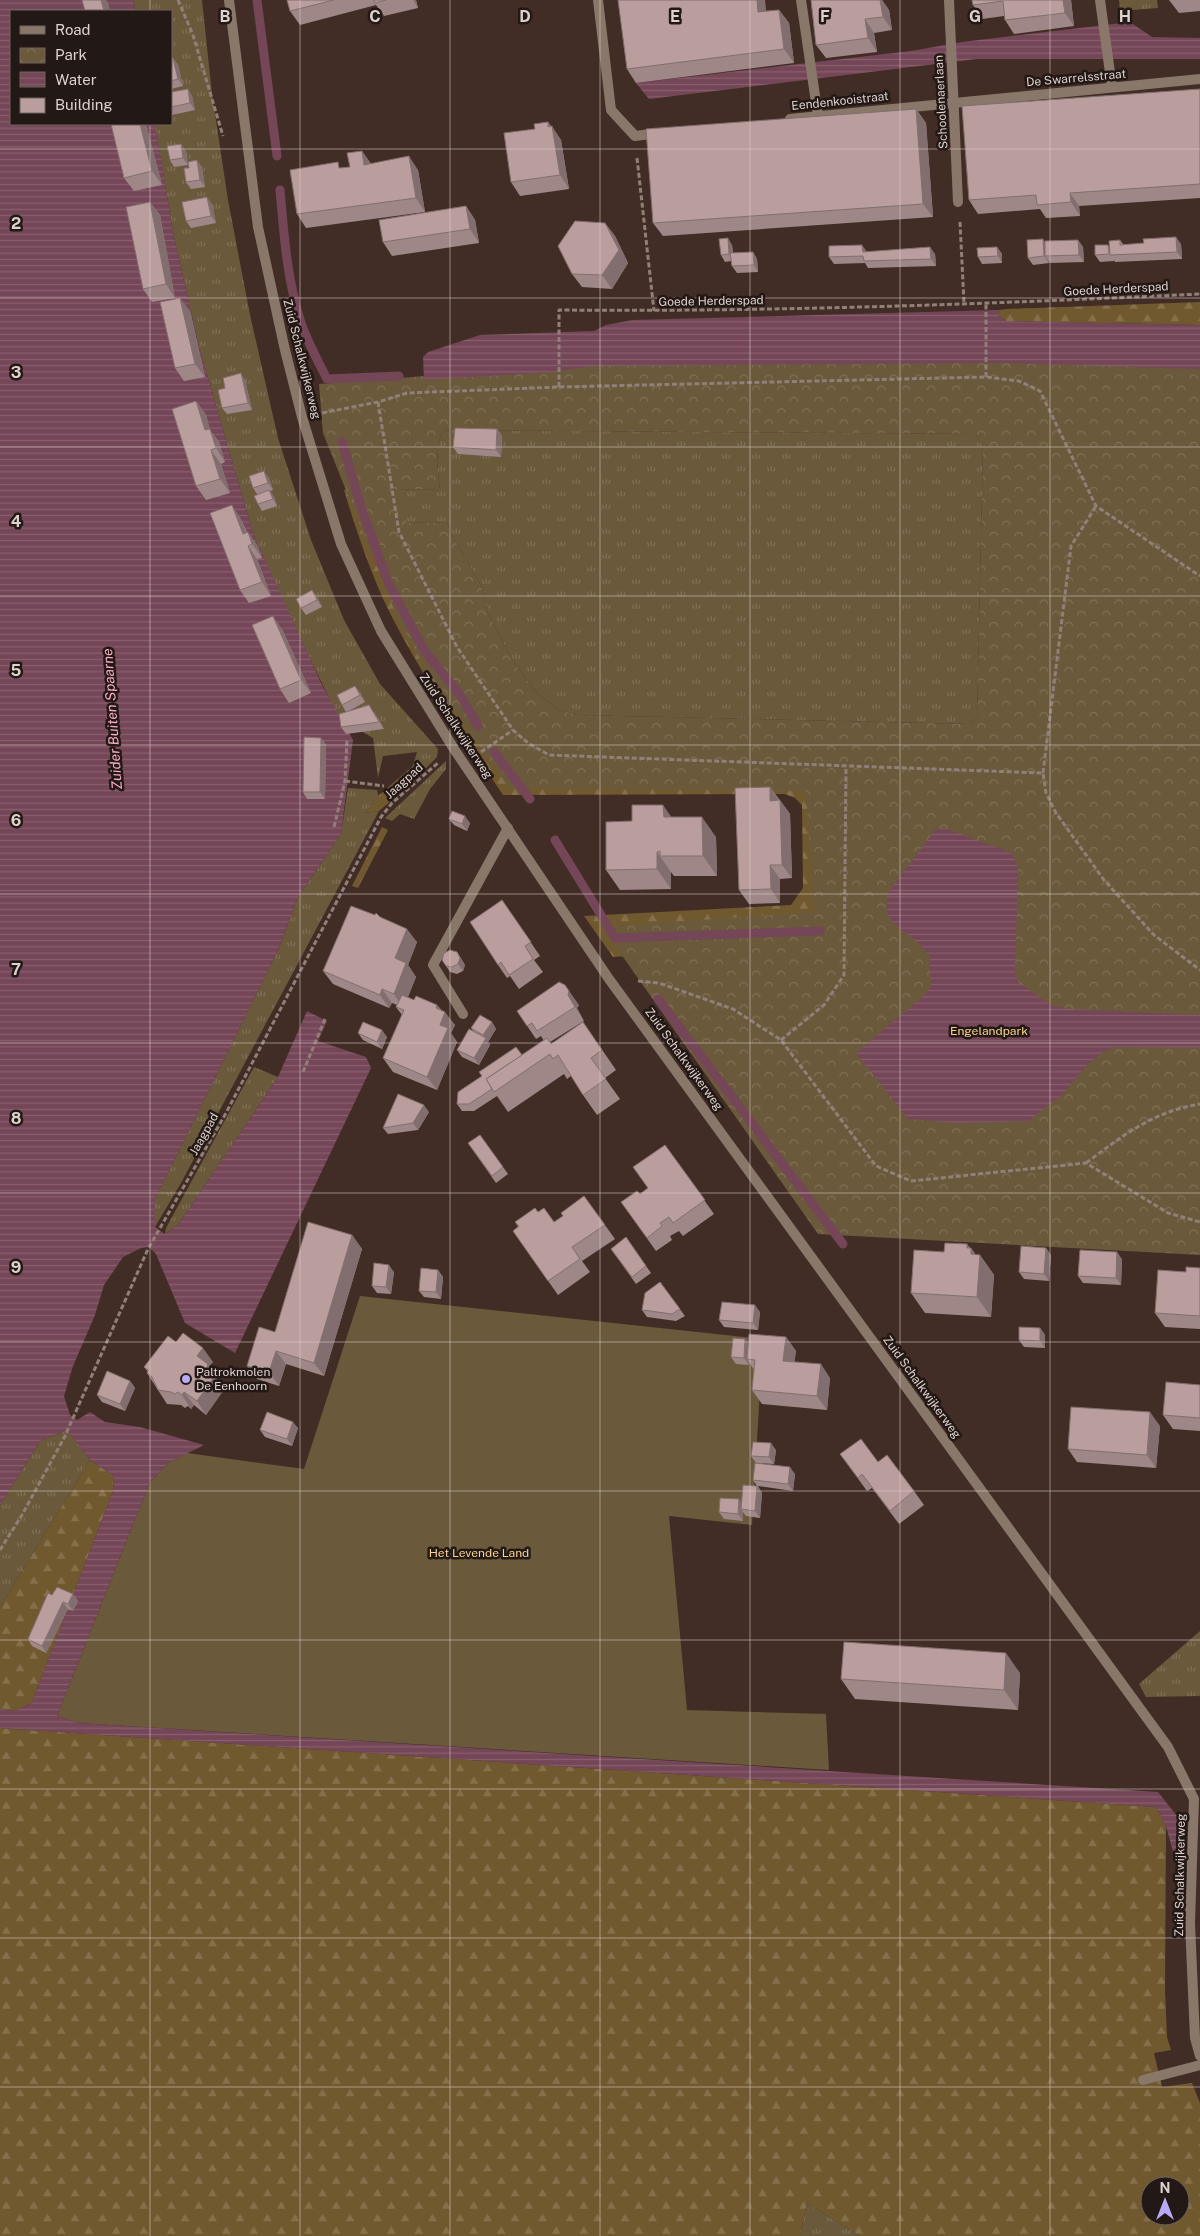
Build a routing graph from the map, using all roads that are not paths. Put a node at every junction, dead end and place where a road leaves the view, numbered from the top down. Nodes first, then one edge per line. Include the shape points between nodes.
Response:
1 (229, 0) edge
2 (598, 0) edge
3 (802, 0) edge
4 (949, 0) edge
5 (1100, 0) edge
6 (1200, 79) edge
7 (1112, 87) junction
8 (954, 102) junction
9 (818, 116) junction
10 (780, 120) edge
11 (674, 132) edge
12 (958, 202) road end
13 (508, 828) junction
14 (463, 1014) dead end
15 (1200, 2056) edge
16 (1200, 2065) edge
17 (1143, 2080) dead end

1 - 13 street, Zuid Schalkwijkerweg via 258,227 302,417 341,544 381,631 454,749
2 - 11 street via 611,110 635,136
3 - 9 street
4 - 8 street, Schoolenaerlaan
5 - 7 street
6 - 7 street, De Swarrelsstraat
7 - 8 street, De Swarrelsstraat
8 - 9 street, Eendenkooistraat
8 - 12 street, Schoolenaerlaan
9 - 10 street, Eendenkooistraat
13 - 14 street via 433,965
13 - 15 street, Zuid Schalkwijkerweg via 609,979 1168,1747 1194,1799 1190,1923 1196,2038
16 - 17 street

